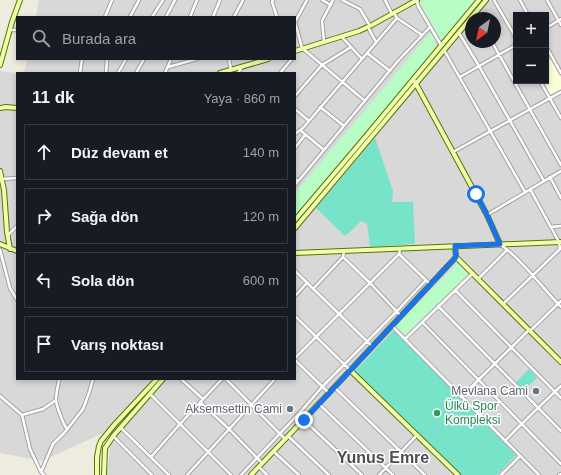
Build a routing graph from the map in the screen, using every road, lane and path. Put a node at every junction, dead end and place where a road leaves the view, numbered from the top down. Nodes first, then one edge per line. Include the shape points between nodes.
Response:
1 (20, 0) edge
2 (112, 0) edge
3 (139, 0) edge
4 (163, 0) edge
5 (175, 0) edge
6 (198, 0) edge
7 (220, 0) edge
8 (243, 0) edge
9 (273, 0) edge
10 (307, 0) edge
11 (322, 0) edge
12 (334, 0) edge
13 (342, 0) edge
14 (384, 0) edge
15 (417, 0) edge
16 (479, 0) edge
17 (486, 0) edge
18 (494, 0) edge
19 (520, 0) edge
20 (547, 0) edge
21 (331, 5) junction
22 (477, 12) edge
23 (526, 12) edge
24 (393, 14) junction
25 (105, 16) edge
26 (131, 16) edge
27 (153, 16) edge
28 (167, 16) edge
29 (190, 16) edge
30 (213, 16) edge
31 (235, 16) edge
32 (277, 16) edge
33 (398, 18) junction
34 (296, 20) edge
35 (560, 20) edge
36 (465, 25) edge
37 (561, 25) edge
38 (549, 26) edge
39 (369, 27) junction
40 (430, 27) junction
41 (296, 29) edge
42 (10, 30) junction
43 (16, 30) edge
44 (459, 32) junction
45 (513, 33) edge
46 (422, 35) junction
47 (342, 36) junction
48 (324, 42) junction
49 (376, 42) junction
50 (351, 47) junction
51 (513, 47) edge
52 (442, 48) junction
53 (495, 48) edge
54 (547, 48) edge
55 (299, 49) edge
56 (367, 53) junction
57 (499, 55) junction
58 (362, 59) junction
59 (82, 60) edge
60 (107, 60) edge
61 (125, 60) edge
62 (143, 60) edge
63 (171, 60) edge
64 (193, 60) edge
65 (229, 60) edge
66 (264, 60) edge
67 (291, 60) edge
68 (0, 65) edge
69 (322, 65) junction
70 (242, 66) junction
71 (479, 66) junction
72 (168, 67) junction
73 (231, 70) junction
74 (390, 71) junction
75 (80, 72) edge
76 (106, 72) edge
77 (119, 72) edge
78 (137, 72) edge
79 (166, 72) edge
80 (224, 72) edge
81 (239, 72) edge
82 (281, 72) edge
83 (561, 73) edge
84 (460, 77) junction
85 (413, 80) junction
86 (342, 82) junction
87 (417, 84) junction
88 (542, 84) edge
89 (561, 92) edge
90 (296, 95) edge
91 (550, 99) junction
92 (365, 101) junction
93 (320, 107) junction
94 (0, 108) edge
95 (16, 108) edge
96 (296, 110) edge
97 (530, 110) junction
98 (561, 118) edge
99 (309, 121) junction
100 (510, 121) junction
101 (344, 126) junction
102 (300, 130) junction
103 (490, 132) junction
104 (296, 133) edge
105 (305, 135) junction
106 (296, 147) edge
107 (324, 150) junction
108 (453, 152) junction
109 (561, 165) edge
110 (0, 171) edge
111 (561, 171) edge
112 (550, 177) junction
113 (16, 178) edge
114 (2, 179) junction
115 (298, 181) joint
116 (544, 181) junction
117 (296, 184) edge
118 (530, 189) junction
119 (525, 192) junction
120 (561, 198) edge
121 (487, 215) junction
122 (296, 219) edge
123 (561, 226) edge
124 (16, 227) edge
125 (296, 227) edge
126 (551, 227) junction
127 (8, 235) junction
128 (560, 242) edge
129 (0, 244) edge
130 (500, 244) junction
131 (455, 246) junction
132 (10, 249) junction
133 (400, 249) junction
134 (0, 250) edge
135 (508, 250) junction
136 (560, 250) edge
137 (16, 251) edge
138 (344, 251) junction
139 (296, 253) edge
140 (399, 254) junction
141 (343, 257) junction
142 (456, 257) junction
143 (296, 272) edge
144 (472, 273) junction
145 (533, 275) junction
146 (478, 279) junction
147 (426, 280) junction
148 (307, 283) junction
149 (370, 283) junction
150 (430, 284) junction
151 (313, 289) junction
152 (455, 290) junction
153 (296, 295) edge
154 (16, 298) edge
155 (561, 301) edge
156 (503, 304) junction
157 (558, 304) junction
158 (438, 306) junction
159 (561, 307) edge
160 (397, 311) junction
161 (340, 314) junction
162 (401, 316) junction
163 (296, 317) edge
164 (422, 322) junction
165 (392, 325) junction
166 (530, 331) junction
167 (316, 337) junction
168 (405, 339) junction
169 (367, 341) junction
170 (372, 346) junction
171 (511, 347) junction
172 (296, 358) edge
173 (296, 360) edge
174 (561, 362) edge
175 (344, 364) junction
176 (494, 364) junction
177 (350, 370) junction
178 (478, 379) junction
179 (59, 380) edge
180 (93, 380) edge
181 (156, 380) edge
182 (162, 380) edge
183 (182, 380) edge
184 (221, 380) edge
185 (227, 380) edge
186 (274, 380) edge
187 (561, 386) edge
188 (322, 387) junction
189 (334, 387) junction
190 (555, 392) junction
191 (329, 393) junction
192 (150, 394) junction
193 (0, 396) edge
194 (461, 397) junction
195 (561, 398) edge
196 (203, 399) junction
197 (56, 400) junction
198 (200, 402) junction
199 (251, 404) junction
200 (319, 404) junction
201 (539, 408) junction
202 (22, 415) junction
203 (304, 420) junction
204 (180, 424) junction
205 (521, 424) junction
206 (120, 428) junction
207 (67, 429) junction
208 (229, 429) junction
209 (561, 430) edge
210 (280, 434) junction
211 (417, 435) junction
212 (113, 436) junction
213 (287, 437) junction
214 (505, 441) junction
215 (274, 451) junction
216 (208, 452) junction
217 (401, 452) junction
218 (520, 456) junction
219 (151, 457) junction
220 (257, 458) junction
221 (561, 464) edge
222 (260, 465) junction
223 (386, 468) junction
224 (41, 472) junction
225 (504, 472) junction
226 (44, 475) edge
227 (97, 475) edge
228 (104, 475) edge
229 (152, 475) edge
230 (169, 475) edge
231 (187, 475) edge
232 (231, 475) edge
233 (241, 475) edge
234 (251, 475) edge
235 (267, 475) edge
236 (299, 475) edge
237 (329, 475) edge
238 (362, 475) edge
239 (379, 475) edge
240 (393, 475) edge
241 (426, 475) edge
242 (458, 475) edge
243 (501, 475) edge
244 (507, 475) edge
245 (539, 475) edge

1 - 42 street
2 - 25 street
3 - 26 street
4 - 27 street
5 - 28 street
6 - 29 street
7 - 30 street
8 - 31 street
9 - 32 street
10 - 34 street
11 - 21 street
12 - 21 street
13 - 39 street via 360,9
14 - 24 street
15 - 24 street
15 - 40 street
16 - 52 street
17 - 22 street
18 - 45 street
19 - 23 street
20 - 35 street
21 - 48 street via 322,22
24 - 33 street
24 - 39 street
33 - 46 street
33 - 49 street
35 - 37 street
35 - 38 street
36 - 44 street
39 - 47 street
39 - 49 street
40 - 46 street
40 - 52 street
41 - 55 street
42 - 43 street
42 - 68 street
44 - 52 street
44 - 71 street
46 - 74 street
47 - 48 street
47 - 50 street
48 - 55 street
49 - 56 street
50 - 58 street
50 - 69 street
51 - 57 street
52 - 84 street
52 - 85 street
52 - 87 street
53 - 57 street
54 - 83 street
55 - 69 street
56 - 58 street
56 - 74 street
57 - 71 street
57 - 97 street
58 - 86 street
59 - 75 street
60 - 76 street
61 - 77 street
62 - 78 street
63 - 72 street
64 - 72 street
65 - 73 street
66 - 70 street
67 - 82 street
69 - 86 street
69 - 90 street
70 - 73 street
70 - 81 street
71 - 84 street
71 - 100 street
72 - 79 street
73 - 80 street
74 - 92 street
84 - 103 street
85 - 87 street
85 - 122 street
86 - 92 street
86 - 93 street
87 - 108 street
87 - 125 street
88 - 91 street
89 - 91 street
91 - 97 street
91 - 98 street
92 - 101 street
93 - 99 street
93 - 101 street
94 - 95 street
96 - 99 street
97 - 100 street
97 - 109 street
99 - 102 street
100 - 103 street
100 - 116 street
101 - 107 street
102 - 104 street
102 - 105 street
103 - 108 street
103 - 119 street
105 - 106 street
105 - 107 street
107 - 115 street
108 - 121 street
110 - 114 street
111 - 112 street
112 - 116 street
112 - 120 street
113 - 114 street
114 - 127 street
115 - 117 street
116 - 118 street
118 - 119 street
118 - 126 street
119 - 121 street
121 - 130 street
123 - 126 street
124 - 127 street
126 - 128 street
127 - 132 street
128 - 130 street
128 - 136 street
129 - 132 street
130 - 131 street
130 - 135 street
131 - 133 street
131 - 142 street
132 - 137 street
133 - 138 street
133 - 140 street
134 - 154 street via 10,288
135 - 145 street
135 - 146 street
136 - 145 street
138 - 139 street
138 - 141 street
140 - 147 street
140 - 149 street
141 - 149 street
141 - 151 street
142 - 144 street
142 - 150 street
143 - 148 street
144 - 146 street
144 - 152 street
145 - 156 street
145 - 157 street
146 - 156 street
147 - 150 street
147 - 160 street
148 - 151 street
148 - 153 street
149 - 160 street
149 - 161 street
150 - 162 street
151 - 161 street
152 - 158 street
152 - 171 street
155 - 157 street
156 - 166 street
157 - 159 street
157 - 166 street
158 - 164 street
158 - 176 street
160 - 162 street
160 - 169 street
161 - 167 street
161 - 169 street
162 - 165 street
163 - 167 street
164 - 168 street
164 - 178 street
165 - 168 street
165 - 170 street
166 - 171 street
166 - 174 street
167 - 172 street
167 - 175 street
168 - 194 street
169 - 170 street
169 - 175 street
170 - 177 street
171 - 176 street
171 - 190 street
173 - 188 street
175 - 177 street
175 - 188 street
176 - 178 street
176 - 201 street
177 - 189 street
177 - 211 street
178 - 194 street
178 - 205 street
179 - 197 street
180 - 207 street via 83,409
181 - 227 street via 101,441
182 - 192 street
183 - 196 street
184 - 196 street
185 - 199 street
186 - 199 street
187 - 190 street
188 - 191 street
188 - 210 street
189 - 191 street
189 - 217 street
190 - 195 street
190 - 201 street
191 - 200 street
192 - 204 street
192 - 206 street
193 - 202 street
194 - 214 street
196 - 198 street
197 - 202 street via 43,409
197 - 207 street
198 - 204 street
198 - 208 street
199 - 208 street
199 - 210 street
200 - 203 street
200 - 223 street
201 - 205 street
201 - 209 street
202 - 224 street via 30,449
203 - 213 street
203 - 238 street
204 - 216 street
204 - 219 street
205 - 214 street
205 - 221 street
206 - 212 street
206 - 219 street
207 - 224 street via 53,444
208 - 216 street
208 - 220 street
210 - 213 street
210 - 220 street
211 - 217 street
211 - 242 street
212 - 228 street via 105,448
212 - 229 street
213 - 215 street
213 - 237 street
214 - 218 street
215 - 222 street
215 - 236 street
216 - 231 street
216 - 232 street
217 - 223 street
217 - 241 street
218 - 225 street
218 - 245 street
219 - 230 street
220 - 222 street
220 - 233 street
222 - 234 street
222 - 235 street
223 - 239 street
223 - 240 street
224 - 226 street
225 - 243 street
225 - 244 street

